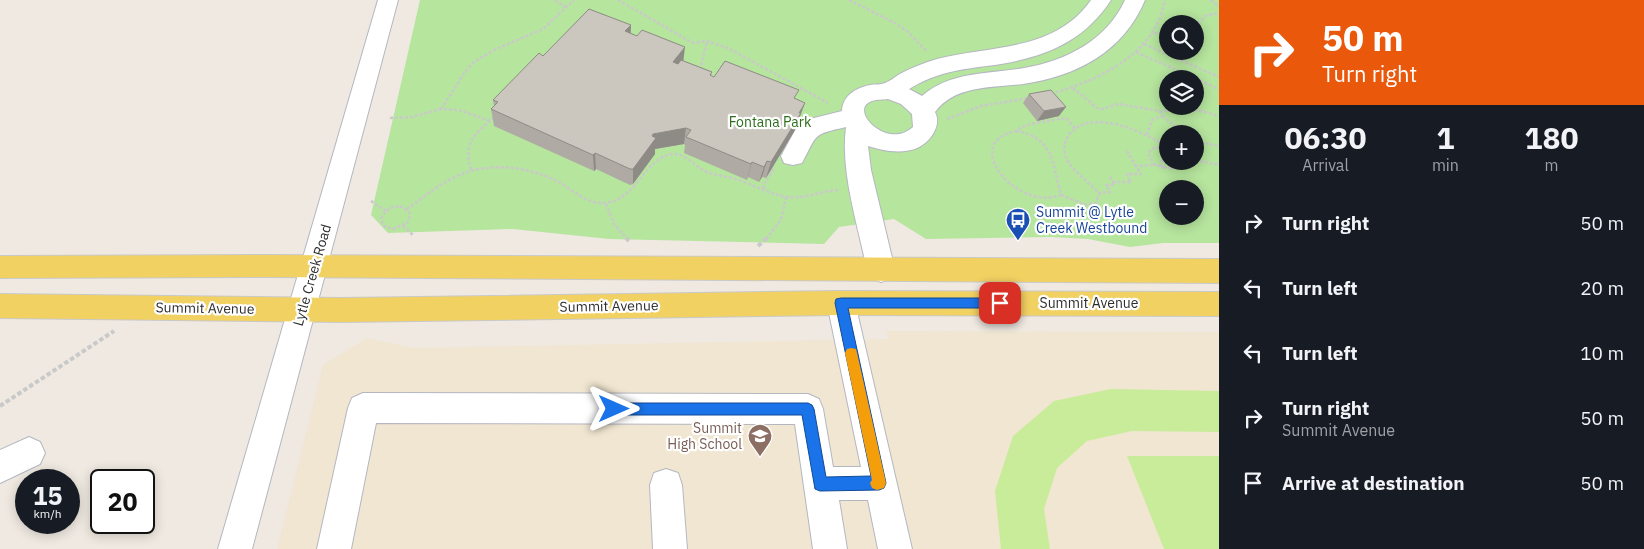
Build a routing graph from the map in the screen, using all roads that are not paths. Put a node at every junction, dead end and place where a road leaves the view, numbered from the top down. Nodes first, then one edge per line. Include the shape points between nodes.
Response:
1 (388, 0) edge
2 (1101, 0) edge
3 (1135, 0) edge
4 (888, 91) junction
5 (923, 111) junction
6 (855, 122) junction
7 (890, 143) junction
8 (793, 156) dead end
9 (854, 188) junction
10 (0, 267) edge
11 (315, 267) junction
12 (881, 270) junction
13 (1219, 271) edge
14 (841, 303) junction
15 (1219, 304) edge
16 (0, 306) edge
17 (302, 309) junction
18 (29, 453) dead end
19 (0, 467) edge
20 (879, 483) junction
21 (666, 484) dead end
22 (820, 484) junction
23 (235, 549) edge
24 (334, 549) edge
25 (670, 549) edge
26 (830, 549) edge
27 (895, 549) edge

1 - 11 street, Lytle Creek Road
2 - 4 street via 1095,10 1068,34 1038,47 936,67
3 - 5 street via 1128,16 1101,46 1066,64 1026,76 950,89 933,99
4 - 5 street via 908,98
4 - 6 street via 865,94 857,100 852,107
5 - 7 street via 927,119 922,135 908,142
6 - 7 street via 871,137
6 - 8 street via 814,126 806,131
6 - 9 street via 859,170
7 - 9 street
9 - 12 street
10 - 11 main road
11 - 12 main road
11 - 17 street, Lytle Creek Road
12 - 13 main road
14 - 15 main road, Summit Avenue
14 - 17 main road, Summit Avenue
14 - 20 street
16 - 17 main road, Summit Avenue
17 - 23 street, Lytle Creek Road
18 - 19 street
20 - 22 street
20 - 27 street
21 - 25 street
22 - 24 street via 808,409 363,408
22 - 26 street

